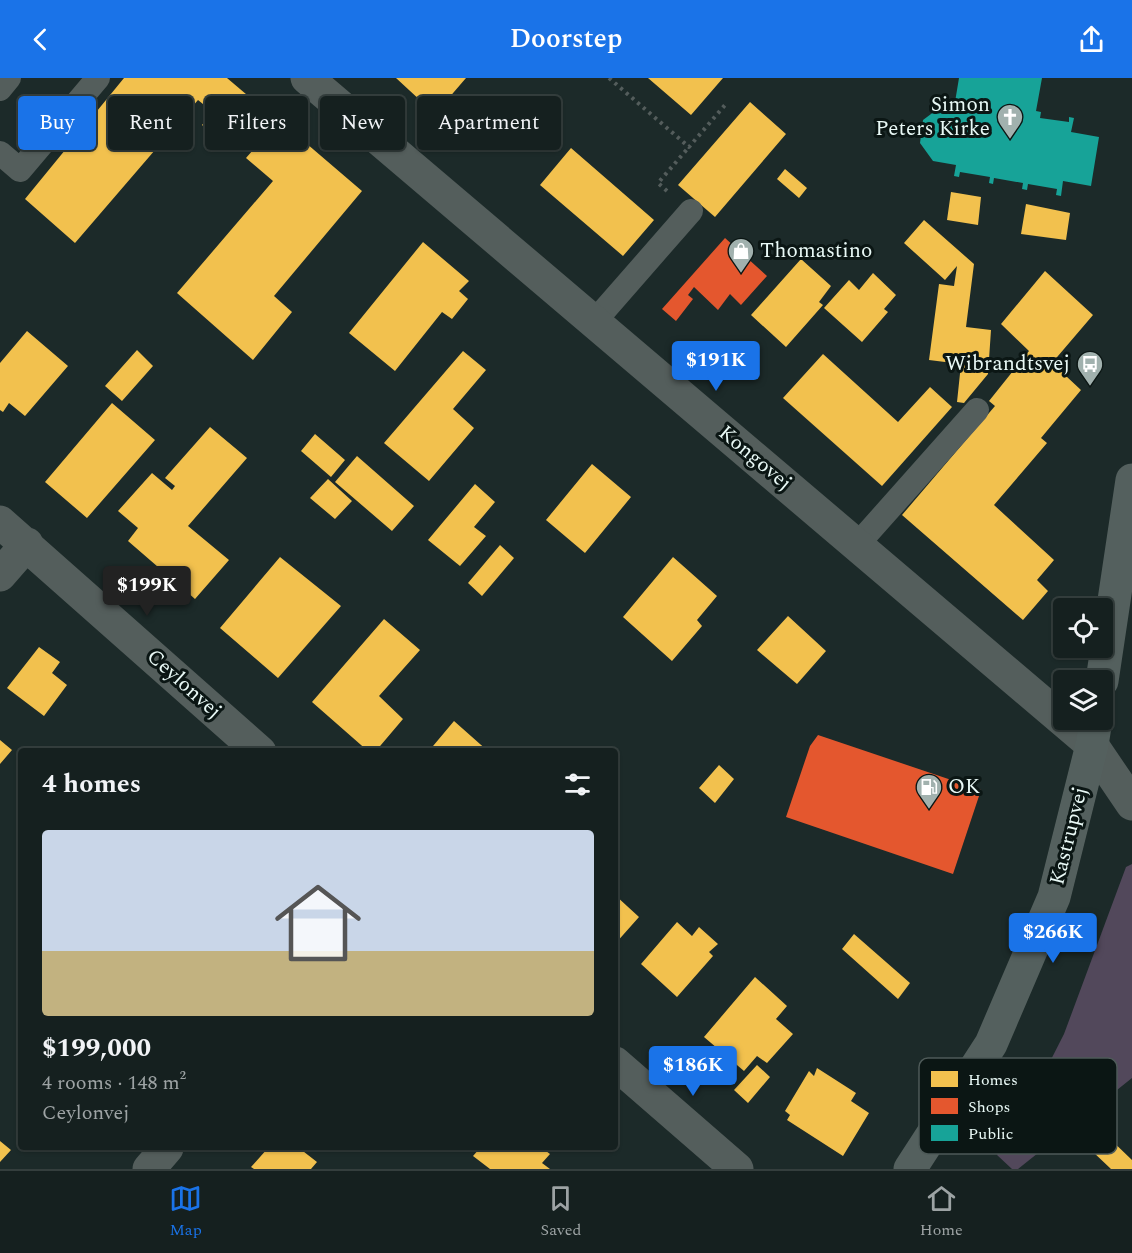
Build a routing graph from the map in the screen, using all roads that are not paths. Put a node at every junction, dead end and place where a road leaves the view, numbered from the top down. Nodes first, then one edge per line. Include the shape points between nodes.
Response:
1 (9, 78) edge
2 (98, 78) edge
3 (307, 78) edge
4 (0, 89) edge
5 (0, 153) edge
6 (690, 211) dead end
7 (594, 322) junction
8 (977, 410) dead end
9 (1132, 480) edge
10 (0, 522) edge
11 (27, 544) junction
12 (857, 544) junction
13 (0, 575) edge
14 (1104, 670) edge
15 (1094, 732) edge
16 (256, 748) edge
17 (1132, 804) edge
18 (982, 1058) edge
19 (618, 1066) edge
20 (165, 1150) edge
21 (920, 1154) edge
22 (149, 1169) edge
23 (737, 1169) edge
24 (910, 1169) edge

1 - 4 lane
2 - 5 lane via 20,170
3 - 7 street, Kongovej
6 - 7 lane
7 - 12 street, Kongovej
8 - 12 lane
9 - 14 street
10 - 11 street, Ceylonvej
11 - 13 street
11 - 16 street, Ceylonvej
12 - 15 street, Kongovej
15 - 17 street, Kongovej
15 - 18 street, Kastrupvej via 1054,897
19 - 23 street
20 - 22 street
21 - 24 street, Kastrupvej

